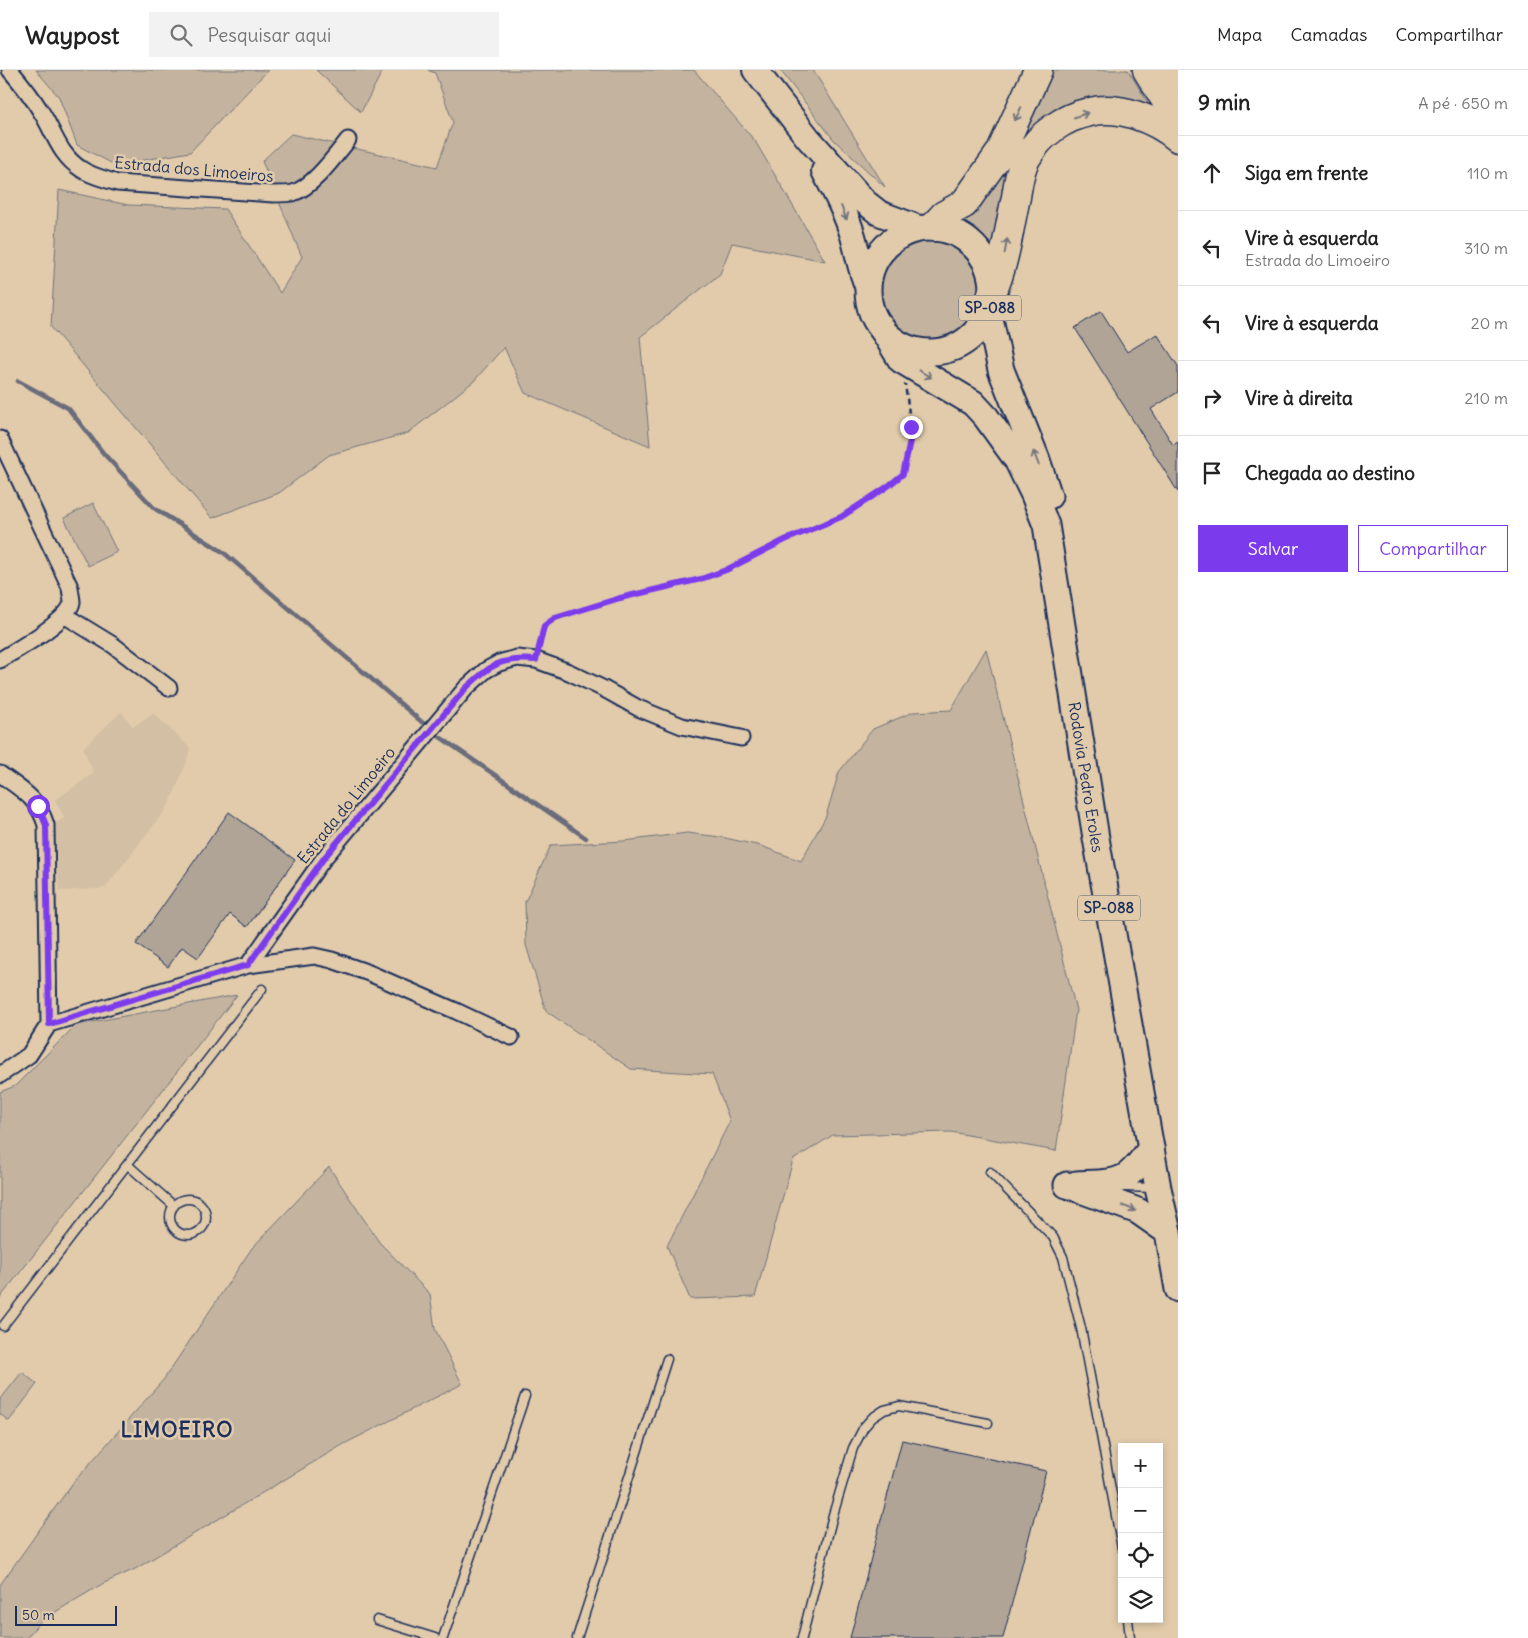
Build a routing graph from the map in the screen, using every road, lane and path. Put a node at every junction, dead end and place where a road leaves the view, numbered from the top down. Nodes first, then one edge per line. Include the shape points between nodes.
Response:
1 (10, 70) edge
2 (755, 70) edge
3 (1038, 70) edge
4 (1147, 70) edge
5 (1171, 70) edge
6 (1178, 81) edge
7 (1178, 120) edge
8 (808, 138) junction
9 (1178, 138) edge
10 (348, 140) dead end
11 (926, 228) junction
12 (868, 288) junction
13 (990, 303) junction
14 (881, 327) junction
15 (901, 360) junction
16 (0, 439) edge
17 (64, 615) junction
18 (0, 660) edge
19 (536, 660) junction
20 (169, 688) dead end
21 (740, 738) dead end
22 (0, 774) edge
23 (248, 965) junction
24 (262, 989) dead end
25 (49, 1024) junction
26 (511, 1037) dead end
27 (0, 1075) edge
28 (1151, 1148) junction
29 (128, 1165) junction
30 (990, 1172) dead end
31 (1067, 1185) junction
32 (1158, 1188) junction
33 (174, 1206) junction
34 (1173, 1222) edge
35 (1178, 1289) edge
36 (3, 1326) dead end
37 (667, 1359) dead end
38 (525, 1396) dead end
39 (988, 1423) dead end
40 (1119, 1533) edge
41 (377, 1620) dead end
42 (1128, 1623) edge
43 (435, 1638) edge
44 (443, 1638) edge
45 (577, 1638) edge
46 (802, 1638) edge
47 (1130, 1638) edge

1 - 10 street, Estrada dos Limoeiros via 41,111 61,150 81,169 117,182 294,193 318,176
2 - 8 main road, Rodovia Pedro Eroles / SP-088
3 -> 11 highway via 1000,153 964,204
4 - 7 highway
5 - 6 highway
8 - 11 main road, Rodovia Pedro Eroles / SP-088 via 865,202 879,213
8 -> 12 main road, Rodovia Pedro Eroles / SP-088 via 844,210
13 -> 9 highway via 1000,275 1026,158 1039,139 1059,124 1101,109 1146,118
11 - 12 highway, Rodovia Pedro Eroles / SP-088 via 902,234 888,243 870,271
11 - 13 highway, Rodovia Pedro Eroles / SP-088 via 949,230 976,248 991,276
12 - 14 highway, Rodovia Pedro Eroles / SP-088 via 871,309
13 - 14 highway, Rodovia Pedro Eroles / SP-088 via 976,331 962,343 946,350 928,352 910,348 894,340
34 -> 13 highway, Rodovia Pedro Eroles / SP-088 via 1057,530 1037,460 1001,370
14 - 15 highway, Rodovia Pedro Eroles / SP-088
15 - 19 path via 911,427 903,474 841,517 785,540 726,570 555,618 544,626
15 -> 28 highway, Rodovia Pedro Eroles / SP-088 via 973,403 986,417 1017,460 1046,525 1096,838
16 - 17 street via 70,587 72,603
17 - 18 street via 52,627
17 - 20 street via 113,645
19 - 21 street, Estrada do Limoeiro via 569,672 638,708 682,726
19 - 23 street, Estrada do Limoeiro via 517,658 499,663 466,688 324,858
22 - 25 street via 30,795 46,825
23 - 25 street
23 - 26 street via 314,956 332,960
24 - 29 lane
25 - 27 street via 29,1055
28 - 31 highway via 1126,1177 1113,1182
28 - 32 highway, Rodovia Pedro Eroles / SP-088
29 - 33 lane
29 - 36 lane
30 - 40 lane via 1053,1237 1063,1257 1081,1328
31 - 32 lane
31 -> 34 highway
32 - 34 highway, Rodovia Pedro Eroles / SP-088
33 - 33 lane via 170,1220 176,1230 187,1234 202,1228 205,1211 198,1202 186,1199
34 - 35 highway, Rodovia Pedro Eroles / SP-088
37 - 45 lane
38 - 44 lane
39 - 46 lane via 899,1406 884,1410 864,1427 853,1448 833,1515
41 - 43 lane
42 - 47 lane

